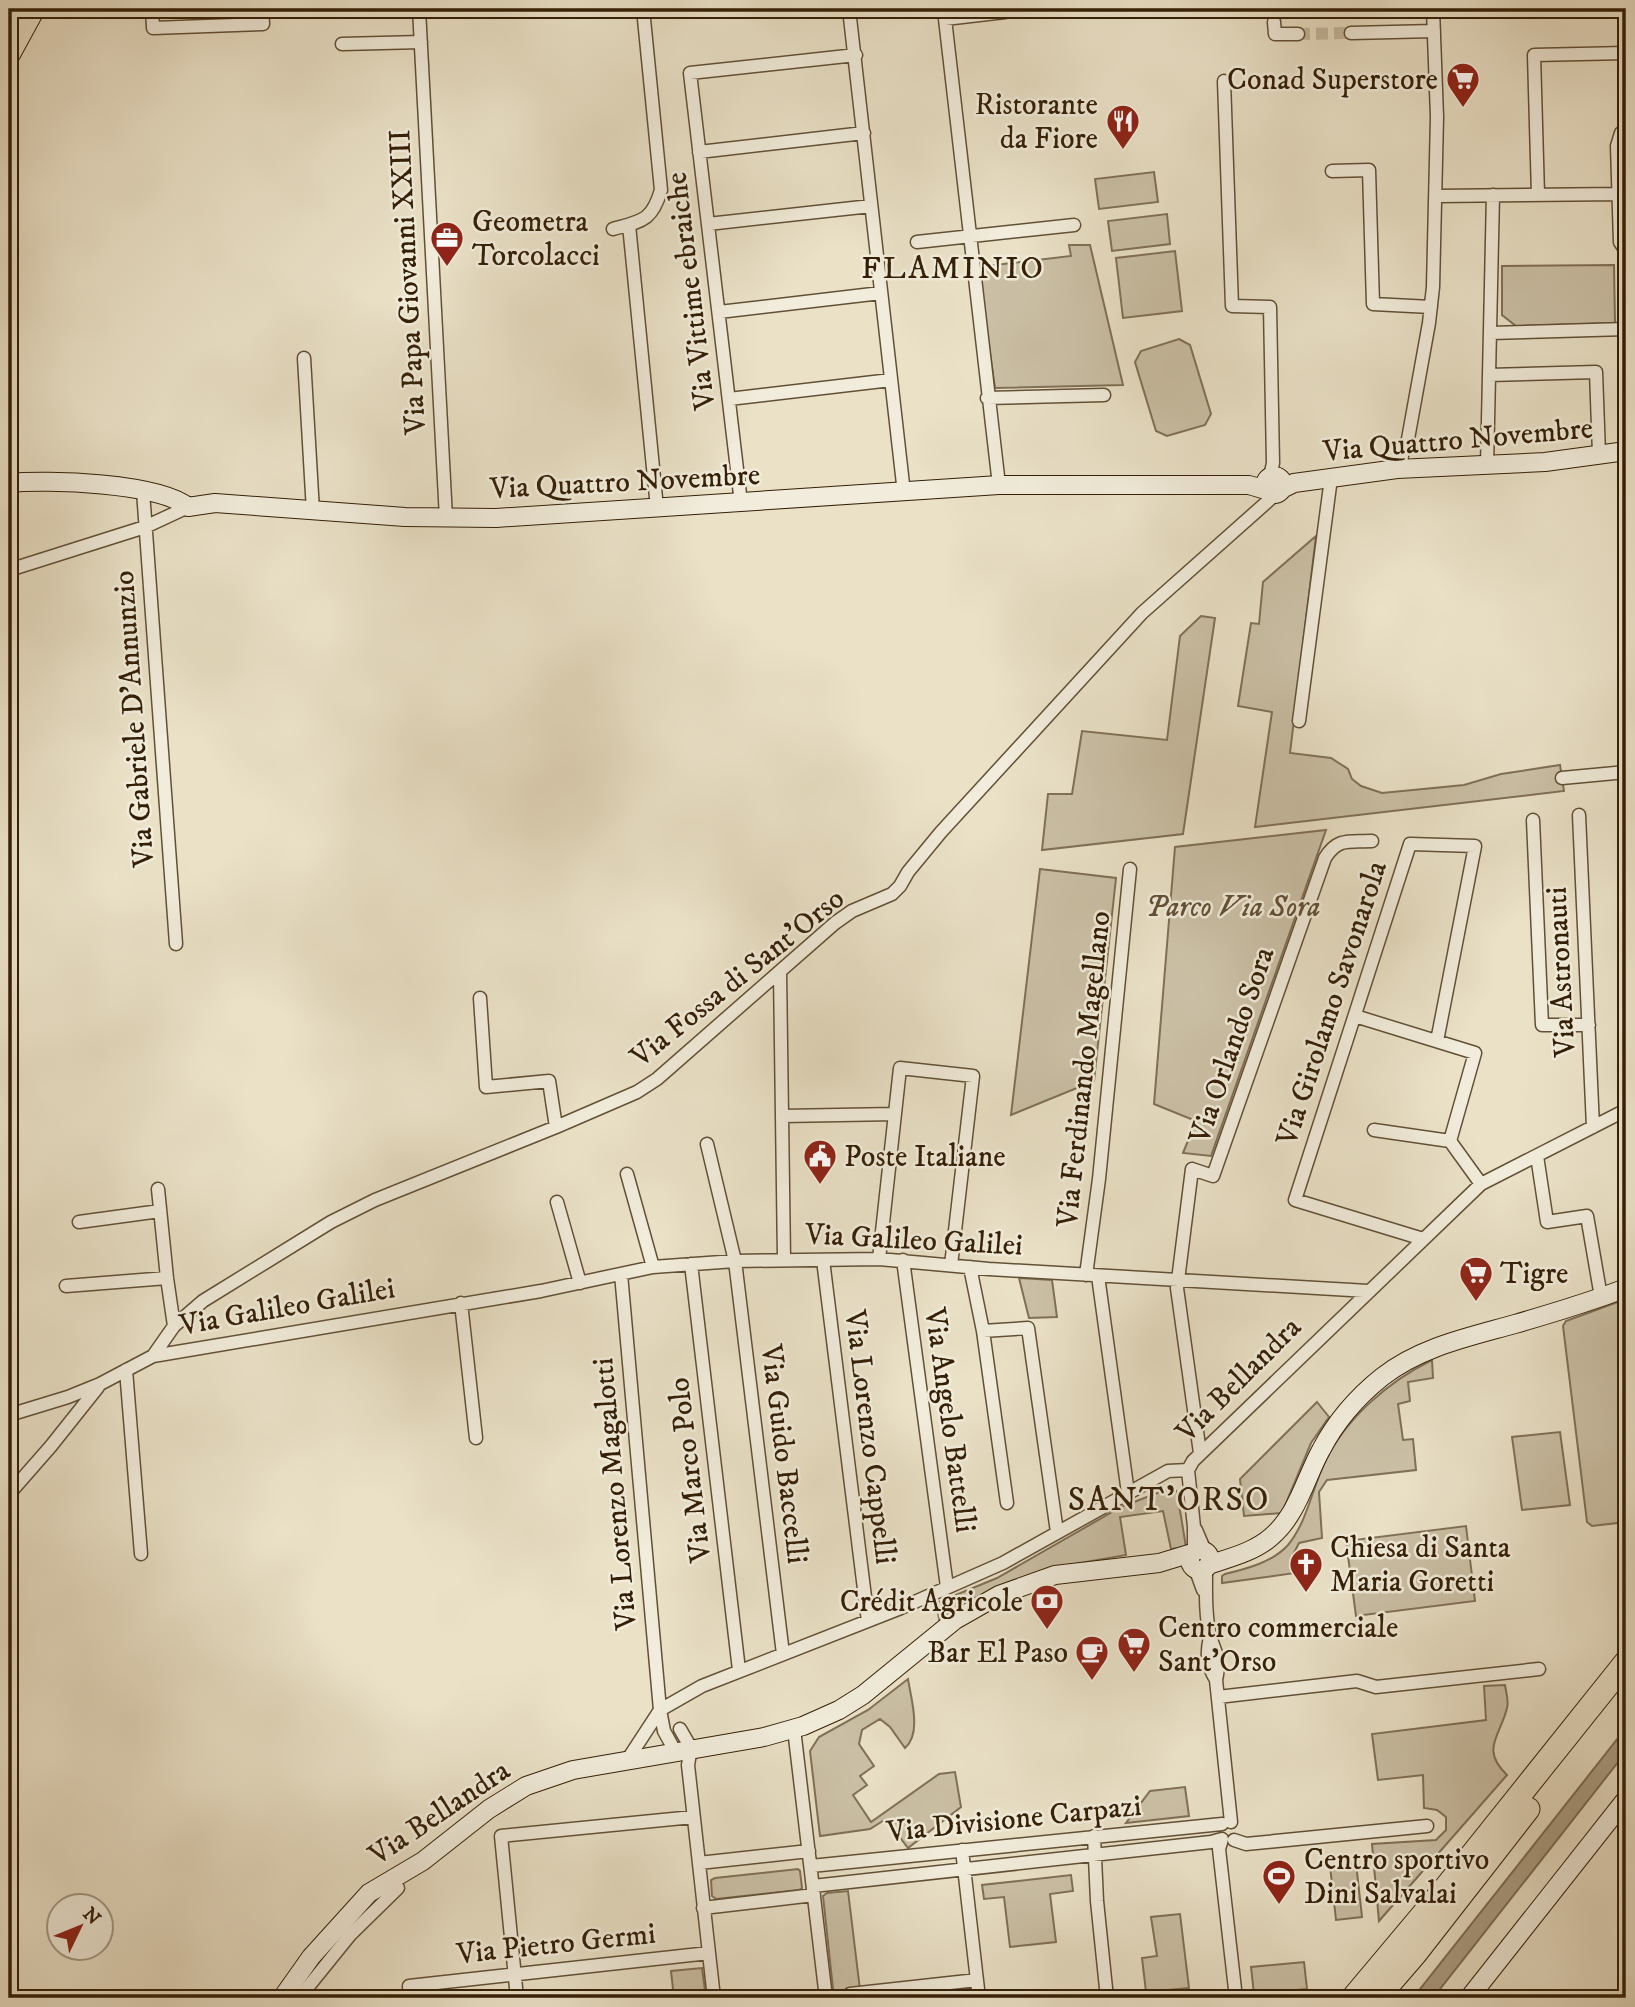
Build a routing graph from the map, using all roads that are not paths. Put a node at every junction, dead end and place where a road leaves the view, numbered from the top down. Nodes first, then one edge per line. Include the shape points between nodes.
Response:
1 (33, 9) edge
2 (152, 9) edge
3 (262, 9) edge
4 (419, 9) edge
5 (643, 9) edge
6 (849, 9) edge
7 (1433, 9) edge
8 (1005, 12) dead end
9 (1274, 22) dead end
10 (1434, 31) junction
11 (1351, 33) tunnel mouth
12 (1298, 34) tunnel mouth
13 (421, 42) junction
14 (342, 44) dead end
15 (9, 53) edge
16 (1626, 53) edge
17 (856, 55) junction
18 (1224, 81) dead end
19 (1626, 130) edge
20 (864, 133) junction
21 (699, 152) junction
22 (1332, 171) dead end
23 (1619, 194) junction
24 (1493, 195) junction
25 (1538, 195) junction
26 (1437, 196) junction
27 (871, 206) junction
28 (629, 225) junction
29 (708, 225) junction
30 (1074, 225) dead end
31 (613, 229) dead end
32 (969, 236) junction
33 (917, 242) dead end
34 (1626, 251) edge
35 (881, 293) junction
36 (1431, 307) junction
37 (719, 312) junction
38 (1626, 329) edge
39 (1490, 333) junction
40 (304, 358) dead end
41 (1489, 375) junction
42 (891, 380) junction
43 (1104, 395) dead end
44 (987, 398) junction
45 (729, 399) junction
46 (1626, 451) edge
47 (1599, 454) junction
48 (1487, 466) junction
49 (1403, 468) junction
50 (1331, 478) junction
51 (1273, 482) junction
52 (9, 483) edge
53 (999, 485) junction
54 (143, 491) junction
55 (904, 493) junction
56 (741, 503) junction
57 (188, 507) junction
58 (657, 508) junction
59 (313, 511) junction
60 (446, 518) junction
61 (145, 527) junction
62 (9, 570) edge
63 (1299, 721) dead end
64 (1626, 772) edge
65 (1562, 778) dead end
66 (1580, 815) dead end
67 (1533, 820) dead end
68 (1372, 841) dead end
69 (1130, 869) dead end
70 (176, 944) dead end
71 (780, 972) junction
72 (480, 998) dead end
73 (1355, 1016) junction
74 (1589, 1025) junction
75 (1437, 1041) junction
76 (1626, 1110) edge
77 (895, 1114) junction
78 (783, 1116) junction
79 (556, 1127) junction
80 (1593, 1127) junction
81 (1374, 1130) dead end
82 (1450, 1141) junction
83 (707, 1144) dead end
84 (1537, 1156) junction
85 (626, 1174) dead end
86 (1481, 1184) junction
87 (158, 1189) dead end
88 (557, 1202) dead end
89 (160, 1212) junction
90 (79, 1222) dead end
91 (1423, 1239) junction
92 (879, 1258) junction
93 (784, 1259) junction
94 (823, 1259) junction
95 (904, 1260) junction
96 (735, 1261) junction
97 (691, 1264) junction
98 (951, 1265) junction
99 (653, 1267) junction
100 (970, 1267) junction
101 (621, 1274) junction
102 (1092, 1275) junction
103 (167, 1278) junction
104 (1178, 1280) junction
105 (580, 1283) junction
106 (66, 1286) dead end
107 (1626, 1287) edge
108 (1368, 1291) junction
109 (1601, 1297) junction
110 (461, 1303) junction
111 (174, 1326) junction
112 (983, 1331) junction
113 (153, 1356) junction
114 (126, 1370) junction
115 (100, 1384) junction
116 (9, 1415) edge
117 (476, 1438) dead end
118 (1200, 1453) junction
119 (1188, 1470) junction
120 (9, 1493) edge
121 (1128, 1493) junction
122 (1007, 1503) dead end
123 (1057, 1532) junction
124 (141, 1554) dead end
125 (1200, 1560) junction
126 (947, 1587) junction
127 (868, 1621) junction
128 (783, 1654) junction
129 (1539, 1669) dead end
130 (739, 1670) junction
131 (1624, 1673) edge
132 (1218, 1697) junction
133 (660, 1710) junction
134 (794, 1729) junction
135 (683, 1749) junction
136 (628, 1759) junction
137 (1626, 1799) edge
138 (693, 1817) junction
139 (1226, 1823) junction
140 (1427, 1826) dead end
141 (1094, 1836) junction
142 (1230, 1840) junction
143 (962, 1850) junction
144 (809, 1851) junction
145 (1095, 1855) junction
146 (699, 1863) junction
147 (811, 1866) junction
148 (964, 1869) junction
149 (398, 1888) dead end
150 (814, 1890) junction
151 (703, 1908) junction
152 (326, 1951) junction
153 (709, 1953) junction
154 (515, 1974) junction
155 (977, 1980) junction
156 (409, 1992) edge
157 (850, 1994) dead end
158 (282, 1998) edge
159 (299, 1998) edge
160 (517, 1998) edge
161 (714, 1998) edge
162 (826, 1998) edge
163 (979, 1998) edge
164 (1107, 1998) edge
165 (1236, 1998) edge
166 (1353, 1998) edge
167 (1377, 1998) edge
168 (1469, 1998) edge

1 - 15 highway
2 - 3 street via 153,28 263,24
4 - 13 street, Via Papa Giovanni XXIII
5 - 28 street via 661,190 656,208 642,221
6 - 17 street
7 - 10 street
8 - 32 street via 945,19
9 - 12 street via 1275,34
10 - 11 street
10 - 26 street
13 - 14 street
13 - 60 street, Via Papa Giovanni XXIII
16 - 25 street via 1534,55
17 - 20 street
17 - 21 street, Via Vittime ebraiche via 690,73
18 - 51 street via 1233,306 1270,307
19 - 23 street via 1617,146
20 - 21 street
20 - 27 street
21 - 29 street, Via Vittime ebraiche
22 - 36 street via 1369,170 1373,304
23 - 25 street
23 - 34 street via 1620,242
24 - 25 street
24 - 26 street
24 - 39 street
26 - 36 street
27 - 29 street
27 - 35 street
28 - 31 street
28 - 58 street
29 - 37 street, Via Vittime ebraiche
30 - 32 street
32 - 33 street
32 - 44 street
35 - 37 street
35 - 42 street
36 - 49 street
37 - 45 street, Via Vittime ebraiche
38 - 39 street
39 - 41 street
40 - 59 street
41 - 47 street via 1596,372
41 - 48 street
42 - 45 street
42 - 55 street
43 - 44 street
44 - 53 street
45 - 56 street, Via Vittime ebraiche
46 - 47 main road, Via Quattro Novembre
47 - 48 main road, Via Quattro Novembre
48 - 49 main road, Via Quattro Novembre
49 - 50 main road, Via Quattro Novembre
50 - 51 main road, Via Quattro Novembre
50 - 63 street
51 - 53 main road, Via Quattro Novembre
51 - 71 street, Via Fossa di Sant'Orso via 1259,508 1142,613 956,816 892,894 852,911
52 - 54 main road, Via Quattro Novembre via 49,481
53 - 55 main road, Via Quattro Novembre
54 - 57 main road, Via Quattro Novembre via 171,497
54 - 61 street, Via Gabriele D'Annunzio
55 - 56 main road, Via Quattro Novembre
56 - 58 main road, Via Quattro Novembre
57 - 59 main road, Via Quattro Novembre via 215,503
57 - 61 street
58 - 60 main road, Via Quattro Novembre
59 - 60 main road, Via Quattro Novembre
61 - 62 street
61 - 70 street, Via Gabriele D'Annunzio
64 - 65 street
66 - 74 street, Via Astronauti
67 - 74 street via 1542,1025
68 - 104 street, Via Orlando Sora via 1343,842 1332,846 1325,858 1213,1176 1192,1169
69 - 102 street, Via Ferdinando Magellano
71 - 78 street
71 - 79 street, Via Fossa di Sant'Orso via 657,1079
72 - 79 street via 486,1087 549,1081
73 - 75 street
73 - 75 street, Via Girolamo Savonarola via 1410,844 1475,846
73 - 91 street, Via Girolamo Savonarola via 1295,1200
74 - 80 street, Via Astronauti
75 - 82 street via 1475,1053
76 - 80 street, Via Bellandra
77 - 78 street
77 - 92 street
77 - 98 street via 900,1068 973,1076
78 - 93 street
79 - 111 street, Via Fossa di Sant'Orso via 331,1222 226,1285
80 - 84 street, Via Bellandra
81 - 82 street
82 - 86 street
83 - 96 street, Via Guido Baccelli
84 - 86 street, Via Bellandra
84 - 109 street via 1547,1223 1587,1216
85 - 99 street
86 - 91 street, Via Bellandra
87 - 89 street
88 - 105 street
89 - 90 street
89 - 103 street
91 - 108 street, Via Bellandra
92 - 94 street, Via Galileo Galilei
92 - 95 street, Via Galileo Galilei
93 - 94 street, Via Galileo Galilei
93 - 96 street, Via Galileo Galilei
94 - 127 street, Via Lorenzo Cappelli
95 - 98 street, Via Galileo Galilei
95 - 126 street, Via Angelo Battelli
96 - 97 street, Via Galileo Galilei
96 - 128 street, Via Guido Baccelli
97 - 99 street, Via Galileo Galilei
97 - 130 street, Via Marco Polo
98 - 100 street, Via Galileo Galilei
99 - 101 street, Via Galileo Galilei
100 - 102 street, Via Galileo Galilei
100 - 112 street
101 - 105 street, Via Galileo Galilei
101 - 133 street, Via Lorenzo Magalotti
102 - 104 street, Via Galileo Galilei
102 - 121 street, Via Ferdinando Magellano
103 - 106 street
103 - 111 street
104 - 108 street, Via Galileo Galilei
104 - 118 street
105 - 110 street, Via Galileo Galilei
107 - 109 main road
108 - 118 street, Via Bellandra
109 - 125 main road via 1437,1347 1399,1365 1349,1407 1334,1427 1280,1529 1241,1553
110 - 113 street, Via Galileo Galilei
110 - 117 street
111 - 113 street, Via Fossa di Sant'Orso
112 - 122 street
112 - 123 street via 1028,1328
113 - 114 street, Via Galileo Galilei
114 - 115 street, Via Galileo Galilei
114 - 124 street
115 - 116 street, Via Galileo Galilei
115 - 120 street
118 - 119 street, Via Bellandra
119 - 121 street, Via Bellandra via 1168,1471
119 - 125 street
121 - 123 street, Via Bellandra
123 - 126 street, Via Bellandra via 1003,1563
125 - 132 street via 1210,1637 1209,1668
125 - 134 main road, Via Bellandra via 1070,1572 1030,1582 955,1620 848,1705
126 - 127 street, Via Bellandra
127 - 128 street, Via Bellandra
128 - 130 street, Via Bellandra
129 - 132 street via 1376,1687 1357,1681
130 - 133 street, Via Bellandra
131 - 166 highway
131 - 167 highway via 1410,1961
132 - 139 street
133 - 135 street, Via Lorenzo Magalotti via 664,1731
133 - 135 street via 672,1716 680,1729
133 - 136 street
134 - 135 main road, Via Bellandra
134 - 144 street
135 - 136 main road, Via Bellandra
135 - 138 street
136 - 152 main road, Via Bellandra via 564,1772 505,1797 429,1857 369,1893
137 - 168 main road
138 - 146 street
138 - 154 street via 501,1836
139 - 141 street, Via Divisione Carpazi
139 - 142 street via 1219,1833
139 - 142 street via 1238,1828 1238,1835
140 - 142 street, Via Divisione Carpazi via 1249,1843
141 - 143 street, Via Divisione Carpazi
141 - 145 street
142 - 145 street, Via Divisione Carpazi
142 - 165 street via 1221,1861
143 - 147 street, Via Divisione Carpazi
143 - 148 street
144 - 146 street
144 - 147 street
145 - 148 street, Via Divisione Carpazi
145 - 164 street
146 - 151 street
147 - 150 street
148 - 150 street, Via Divisione Carpazi
148 - 155 street
149 - 152 street, Via Bellandra
150 - 151 street, Via Divisione Carpazi
150 - 162 street
151 - 153 street
152 - 158 main road, Via Bellandra via 298,1973
152 - 159 street, Via Bellandra
153 - 154 street, Via Pietro Germi
153 - 161 street
154 - 156 street, Via Pietro Germi
154 - 160 street
155 - 157 street
155 - 163 street

